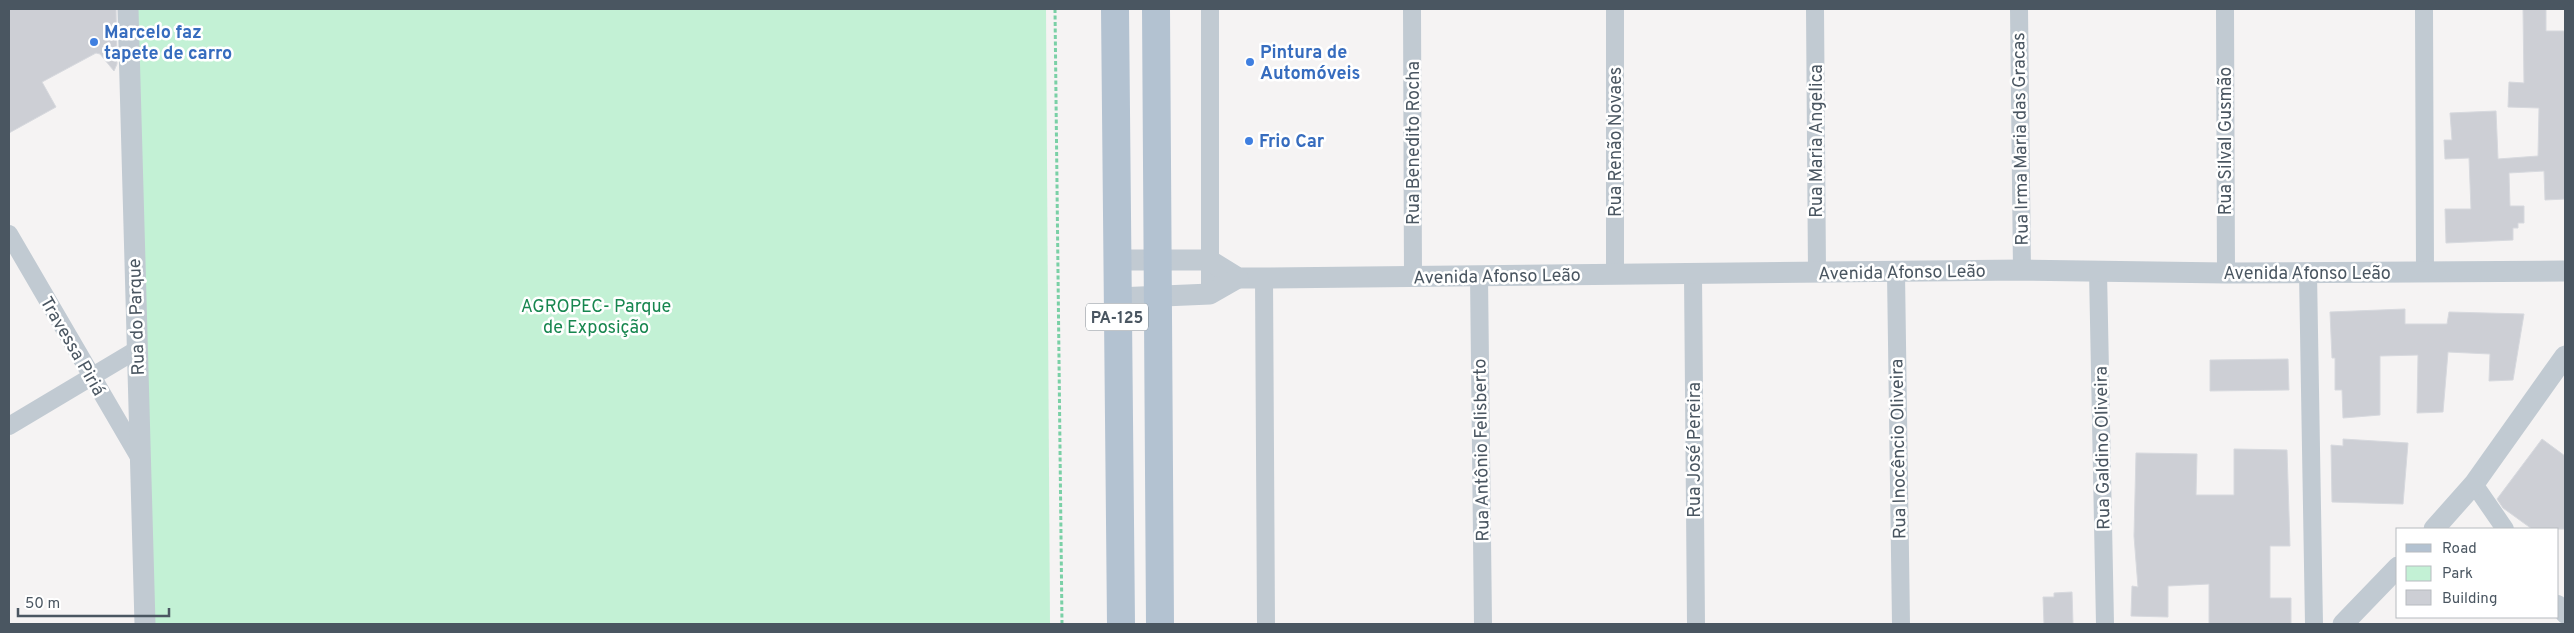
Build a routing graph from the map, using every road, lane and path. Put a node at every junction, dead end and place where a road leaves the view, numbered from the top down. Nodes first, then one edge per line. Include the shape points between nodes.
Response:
1 (128, 9) edge
2 (1055, 9) edge
3 (1115, 9) edge
4 (1156, 9) edge
5 (1210, 9) edge
6 (1412, 9) edge
7 (1614, 9) edge
8 (1815, 9) edge
9 (2019, 9) edge
10 (2225, 9) edge
11 (2424, 9) edge
12 (9, 234) edge
13 (1116, 260) junction
14 (1157, 260) junction
15 (1209, 260) junction
16 (2022, 270) junction
17 (2098, 271) junction
18 (2565, 271) edge
19 (2425, 272) junction
20 (1896, 273) junction
21 (2226, 273) junction
22 (2308, 273) junction
23 (1817, 274) junction
24 (1615, 275) junction
25 (1693, 275) junction
26 (1479, 276) junction
27 (1413, 277) junction
28 (1238, 278) junction
29 (1264, 278) junction
30 (1210, 294) junction
31 (1158, 297) junction
32 (1117, 298) junction
33 (138, 350) junction
34 (2565, 356) edge
35 (91, 376) junction
36 (9, 426) edge
37 (139, 457) junction
38 (1119, 464) junction
39 (1157, 465) junction
40 (2474, 484) junction
41 (2440, 528) edge
42 (2504, 528) edge
43 (2396, 569) edge
44 (145, 624) edge
45 (1062, 624) edge
46 (1121, 624) edge
47 (1160, 624) edge
48 (1266, 624) edge
49 (1483, 624) edge
50 (1696, 624) edge
51 (1900, 624) edge
52 (2105, 624) edge
53 (2314, 624) edge
54 (2342, 624) edge

1 - 33 street, Rua do Parque
2 - 45 path
3 - 13 main road, PA-125 / PA-125
4 - 14 main road, PA-125
5 - 15 street
6 - 27 street, Rua Benedito Rocha
7 - 24 street, Rua Renão Novaes
8 - 23 street, Rua Maria Angelica
9 - 16 street, Rua Irma Maria das Gracas
10 - 21 street, Rua Silval Gusmão
11 - 19 street
12 - 35 street, Travessa Piriá
13 - 14 street
13 - 32 main road, PA-125 / PA-125
14 - 15 street
14 - 31 main road, PA-125
15 - 28 street
15 - 30 street
16 - 17 street, Avenida Afonso Leão
16 - 20 street, Avenida Afonso Leão
17 - 21 street, Avenida Afonso Leão
17 - 52 street, Rua Galdino Oliveira
18 - 19 street, Avenida Afonso Leão
19 - 22 street, Avenida Afonso Leão
20 - 23 street, Avenida Afonso Leão
20 - 51 street, Rua Inocêncio Oliveira
21 - 22 street, Avenida Afonso Leão
22 - 53 street
23 - 25 street, Avenida Afonso Leão
24 - 25 street, Avenida Afonso Leão
24 - 26 street, Avenida Afonso Leão
25 - 50 street, Rua José Pereira
26 - 27 street, Avenida Afonso Leão
26 - 49 street, Rua Antônio Felisberto
27 - 29 street, Avenida Afonso Leão
28 - 29 street, Avenida Afonso Leão
28 - 30 street, Avenida Afonso Leão
29 - 48 street
30 - 31 street, Avenida Afonso Leão
31 - 32 street, Avenida Afonso Leão
31 - 39 main road, PA-125
32 - 38 main road, PA-125 / PA-125
33 - 35 street
33 - 37 street, Rua do Parque
34 - 40 street
35 - 36 street
35 - 37 street, Travessa Piriá
37 - 44 street, Rua do Parque
38 - 39 main road
38 - 46 main road, PA-125 / PA-125
39 - 47 main road, PA-125
40 - 41 street
40 - 42 street
43 - 54 street

